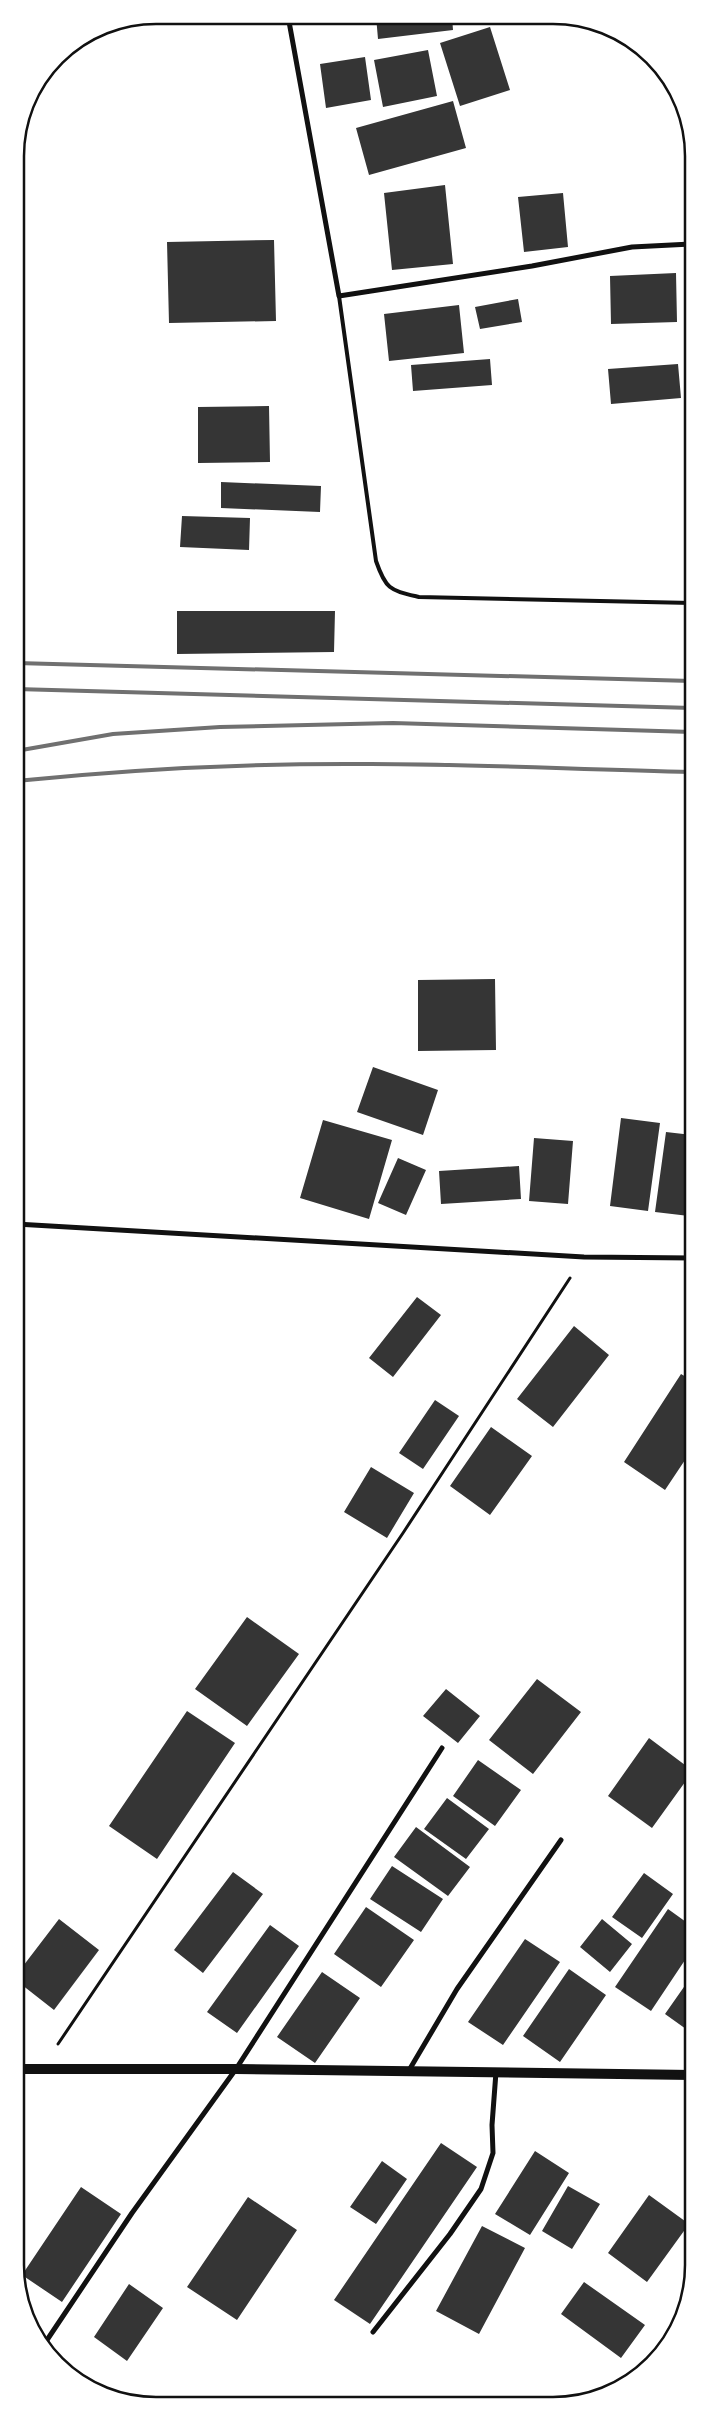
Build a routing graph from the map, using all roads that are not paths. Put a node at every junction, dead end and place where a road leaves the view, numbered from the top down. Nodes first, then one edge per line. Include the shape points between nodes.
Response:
1 (289, 24) edge
2 (685, 244) edge
3 (339, 296) junction
4 (685, 603) edge
5 (24, 1224) edge
6 (685, 1258) edge
7 (442, 1748) dead end
8 (561, 1840) dead end
9 (24, 2069) edge
10 (236, 2069) junction
11 (496, 2071) junction
12 (408, 2073) junction
13 (685, 2075) edge
14 (373, 2332) dead end
15 (48, 2340) edge

1 - 3 street
2 - 3 street via 632,247
3 - 4 lane via 376,561 383,581 395,591 419,597
5 - 6 street via 584,1257
7 - 10 street
8 - 12 street via 457,1989
9 - 10 main road
10 - 12 main road
10 - 15 street via 132,2213
11 - 12 main road
11 - 13 main road
11 - 14 street via 493,2153 482,2189

